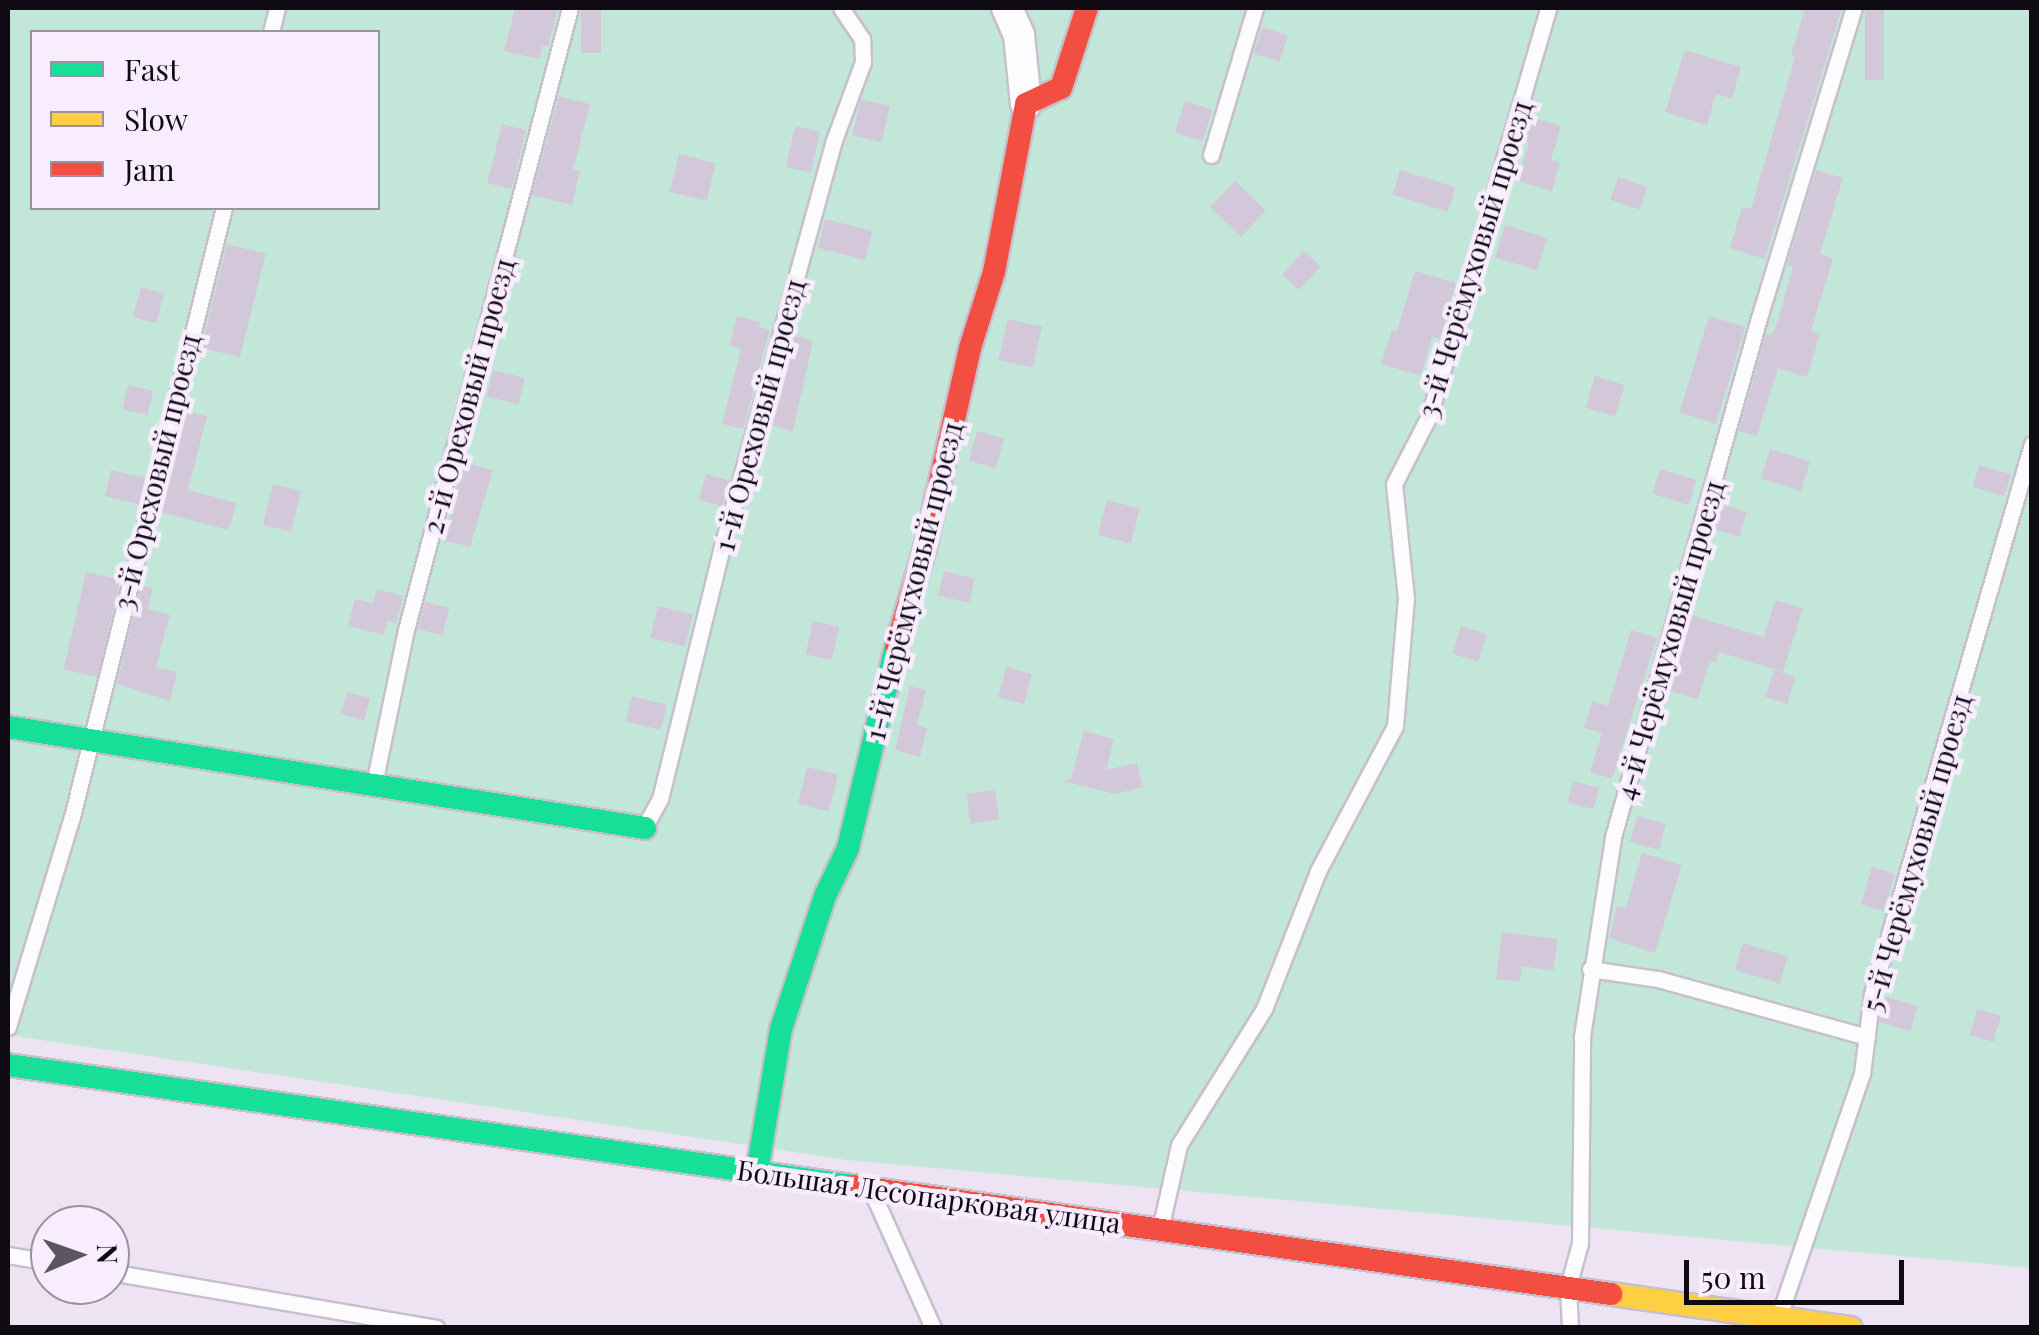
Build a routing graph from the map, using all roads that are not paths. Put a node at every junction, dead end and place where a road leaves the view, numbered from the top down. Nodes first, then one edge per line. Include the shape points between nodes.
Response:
1 (570, 8) edge
2 (841, 8) edge
3 (1008, 8) edge
4 (1087, 8) edge
5 (1255, 8) edge
6 (1548, 8) edge
7 (1854, 8) edge
8 (1026, 104) junction
9 (1210, 155) dead end
10 (224, 210) edge
11 (2032, 444) edge
12 (8, 727) edge
13 (92, 738) junction
14 (374, 787) junction
15 (644, 828) joint
16 (1590, 969) junction
17 (8, 1027) edge
18 (1867, 1037) junction
19 (8, 1066) edge
20 (757, 1172) junction
21 (871, 1188) junction
22 (1160, 1229) junction
23 (130, 1275) edge
24 (1568, 1287) junction
25 (1779, 1317) junction
26 (436, 1328) edge
27 (933, 1328) edge
28 (1570, 1328) edge
29 (1851, 1328) edge

1 - 14 lane, 2-й Ореховый проезд via 406,630
2 - 15 lane, 1-й Ореховый проезд via 862,39 864,62 833,143 660,798
3 - 8 street via 1019,35
4 - 8 street via 1061,88
5 - 9 lane
6 - 22 lane, 3-й Черёмуховый проезд via 1429,416 1394,484 1406,598 1396,726 1318,871 1264,1009 1179,1146
7 - 16 lane, 4-й Черёмуховый проезд via 1758,318 1612,837
8 - 20 street, 1-й Черёмуховый проезд via 994,272 882,693 848,848 781,1029
10 - 13 lane, 3-й Ореховый проезд
11 - 18 lane, 5-й Черёмуховый проезд via 1872,994
12 - 13 street
13 - 14 street
13 - 17 lane, 3-й Ореховый проезд
14 - 15 street
16 - 18 lane via 1658,979
16 - 24 lane, 4-й Черёмуховый проезд via 1582,1036 1580,1243
18 - 25 lane, 5-й Черёмуховый проезд via 1862,1074
19 - 20 street, Большая Лесопарковая улица
20 - 21 street, Большая Лесопарковая улица
21 - 22 street, Большая Лесопарковая улица
21 - 27 lane
22 - 24 street, Большая Лесопарковая улица
23 - 26 lane
24 - 25 street, Большая Лесопарковая улица
24 - 28 lane, 4-й Черёмуховый проезд
25 - 29 street, Большая Лесопарковая улица

